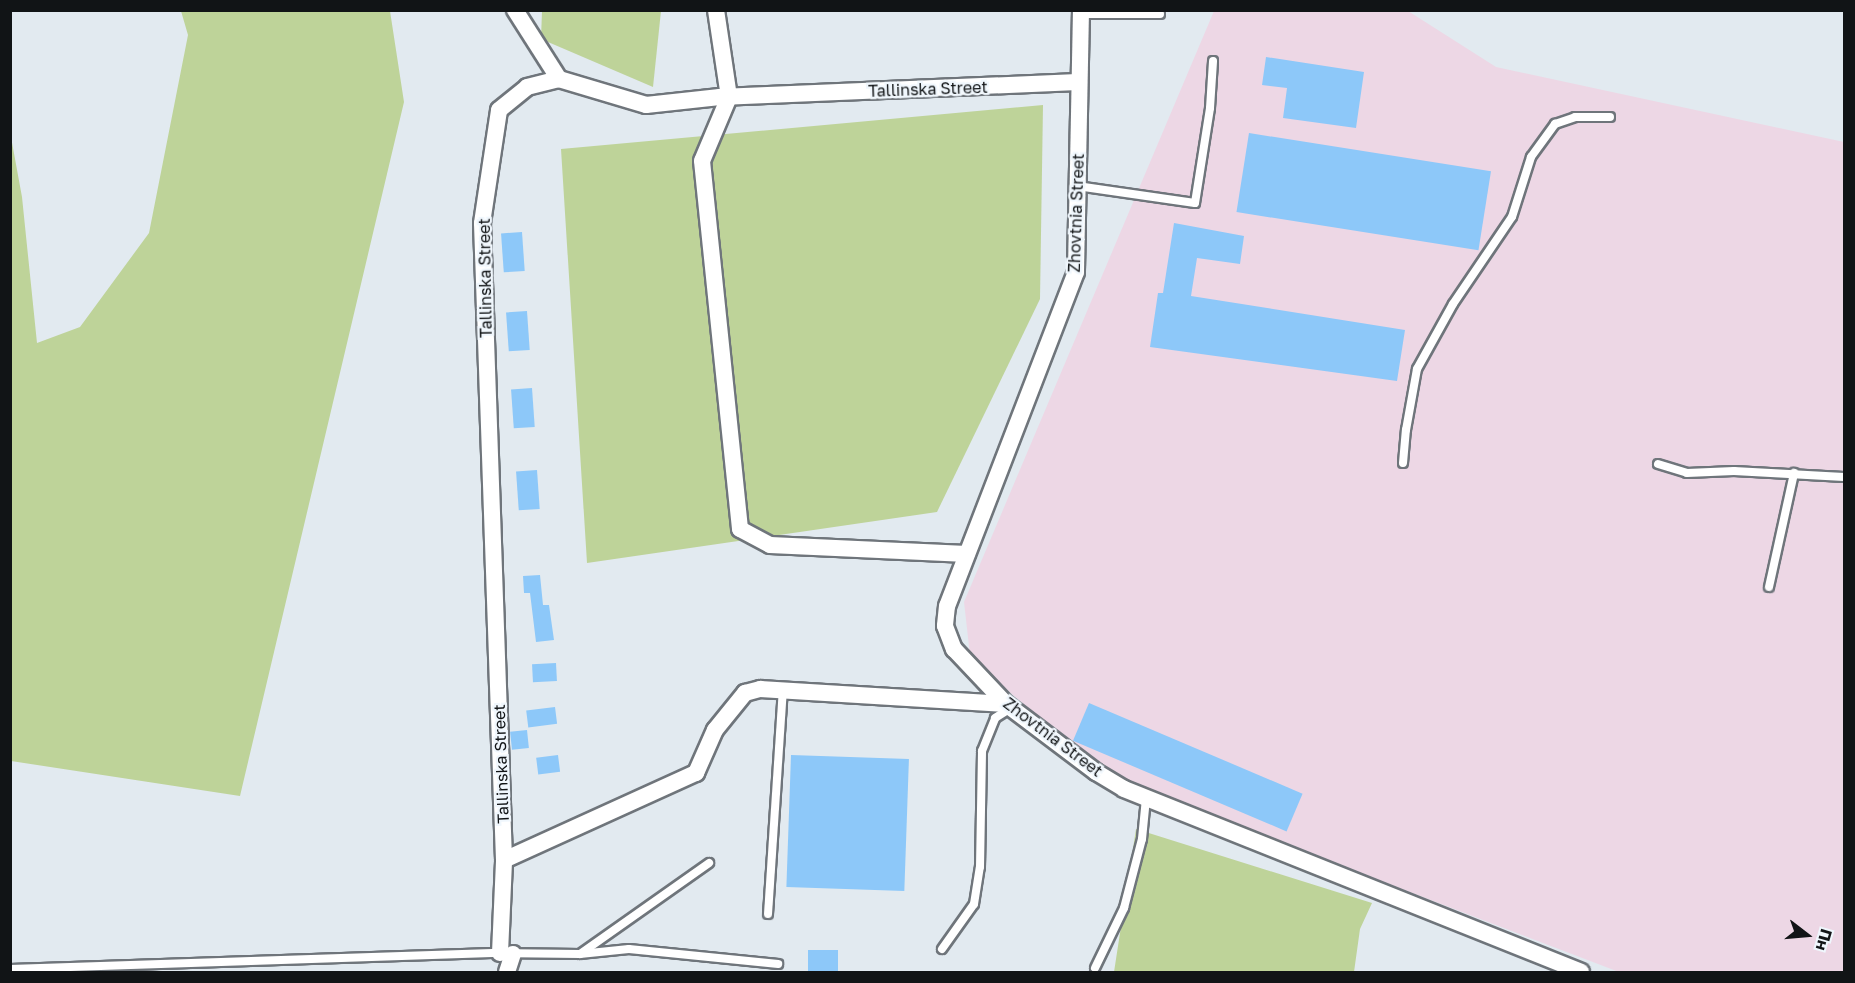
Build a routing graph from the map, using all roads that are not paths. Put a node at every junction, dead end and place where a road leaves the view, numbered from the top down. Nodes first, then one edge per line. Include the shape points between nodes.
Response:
1 (515, 10) edge
2 (716, 10) edge
3 (1082, 12) edge
4 (1137, 12) edge
5 (1161, 14) dead end
6 (1213, 61) dead end
7 (559, 79) junction
8 (1078, 82) junction
9 (729, 97) junction
10 (1610, 117) dead end
11 (1077, 186) junction
12 (1403, 463) dead end
13 (1659, 464) dead end
14 (1794, 473) junction
15 (1845, 477) edge
16 (968, 554) junction
17 (1769, 586) dead end
18 (783, 691) junction
19 (1009, 706) junction
20 (1146, 798) junction
21 (504, 860) junction
22 (709, 863) dead end
23 (768, 914) dead end
24 (942, 949) dead end
25 (507, 954) junction
26 (580, 954) junction
27 (778, 964) dead end
28 (1095, 968) dead end
29 (10, 969) edge
30 (507, 972) edge
31 (1581, 972) edge

1 - 7 street
2 - 9 street
3 - 4 lane
3 - 8 street, Zhovtnia Street
4 - 5 lane
6 - 11 lane via 1195,203
7 - 9 street, Tallinska Street via 646,105
7 - 21 street, Tallinska Street via 527,87 499,110 483,223
8 - 9 street, Tallinska Street
8 - 11 street, Zhovtnia Street
9 - 16 street via 702,161 740,528 770,545
10 - 12 lane via 1575,117 1555,124 1531,157 1512,217 1454,304 1417,369
11 - 16 street, Zhovtnia Street via 1076,272 1071,292
13 - 14 lane via 1688,472
14 - 15 lane
14 - 17 lane
16 - 19 street, Zhovtnia Street via 947,606 945,626 954,649
18 - 19 street
18 - 21 street via 760,689 745,693 715,730 696,772
18 - 23 lane
19 - 20 street, Zhovtnia Street via 1096,771
19 - 24 lane via 995,718 982,752 980,867 974,904
20 - 28 lane via 1142,839 1124,908
20 - 31 street, Zhovtnia Street
21 - 25 street, Tallinska Street
22 - 26 lane
25 - 26 lane
25 - 29 lane
25 - 30 street, Tallinska Street
26 - 27 lane via 629,949

